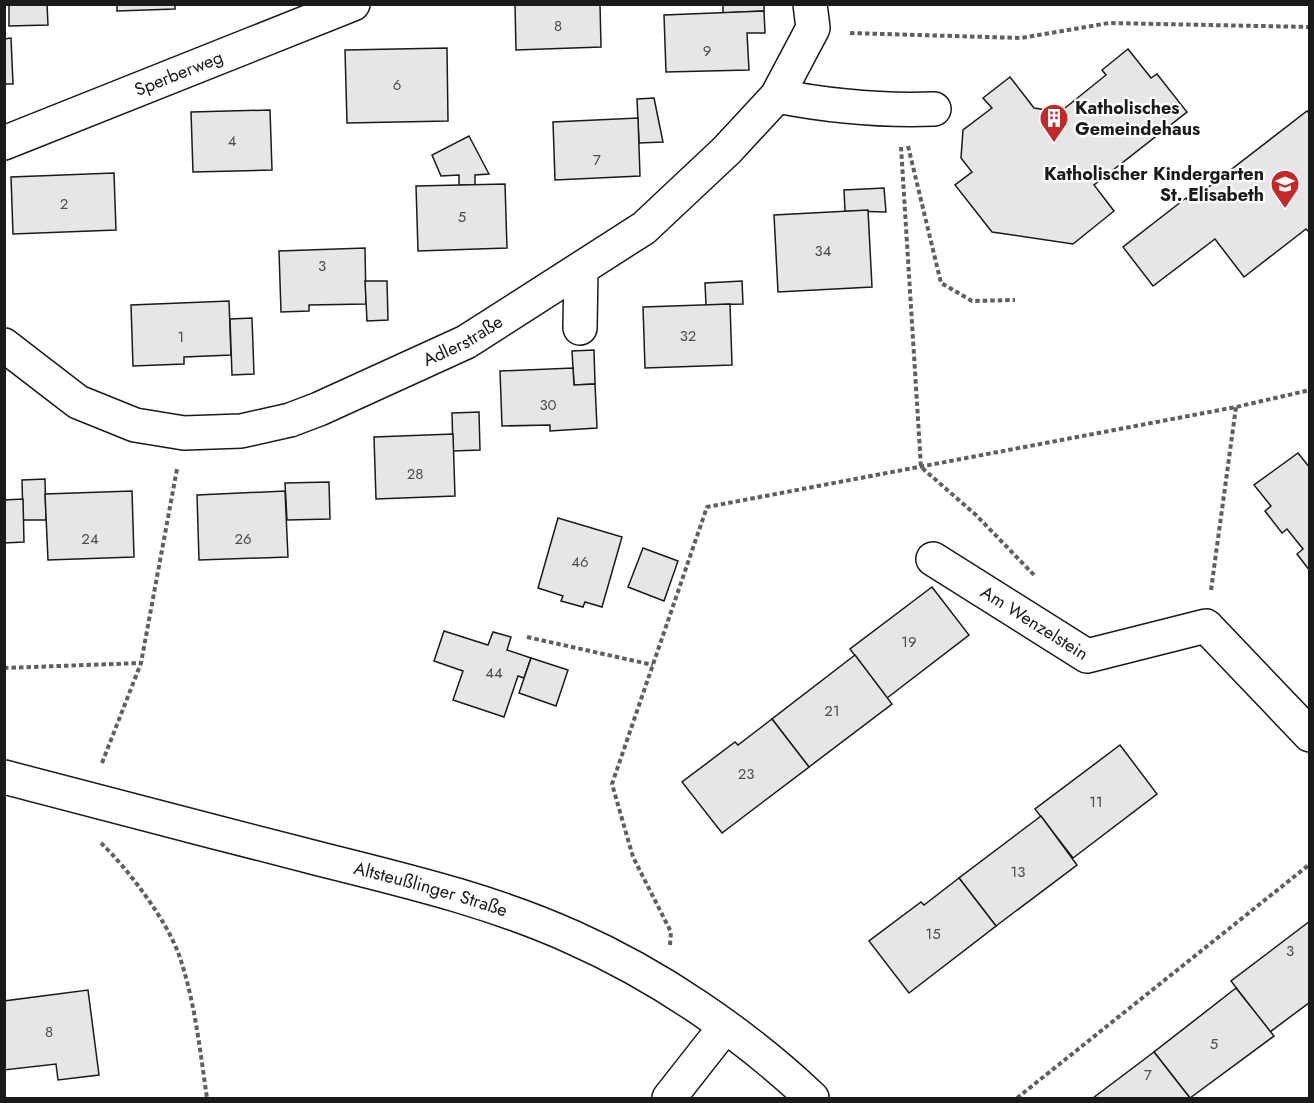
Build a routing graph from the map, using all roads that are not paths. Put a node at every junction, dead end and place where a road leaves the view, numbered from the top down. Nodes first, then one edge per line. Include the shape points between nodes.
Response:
1 (353, 4) edge
2 (812, 16) edge
3 (777, 96) junction
4 (934, 109) dead end
5 (4, 143) edge
6 (581, 269) junction
7 (580, 328) dead end
8 (4, 345) edge
9 (933, 560) dead end
10 (1310, 735) edge
11 (4, 777) edge
12 (724, 1028) junction
13 (669, 1098) edge
14 (812, 1098) edge

1 - 5 street, Sperberweg
2 - 3 street, Adlerstraße
3 - 4 street via 823,105
3 - 6 street, Adlerstraße via 727,150 644,228
6 - 7 street
6 - 8 street, Adlerstraße via 466,342 320,409 241,431 184,433 135,425 78,402
9 - 10 street, Am Wenzelstein via 1087,656 1206,626
11 - 12 street, Altsteußlinger Straße via 500,908 627,963
12 - 13 street
12 - 14 street, Altsteußlinger Straße

